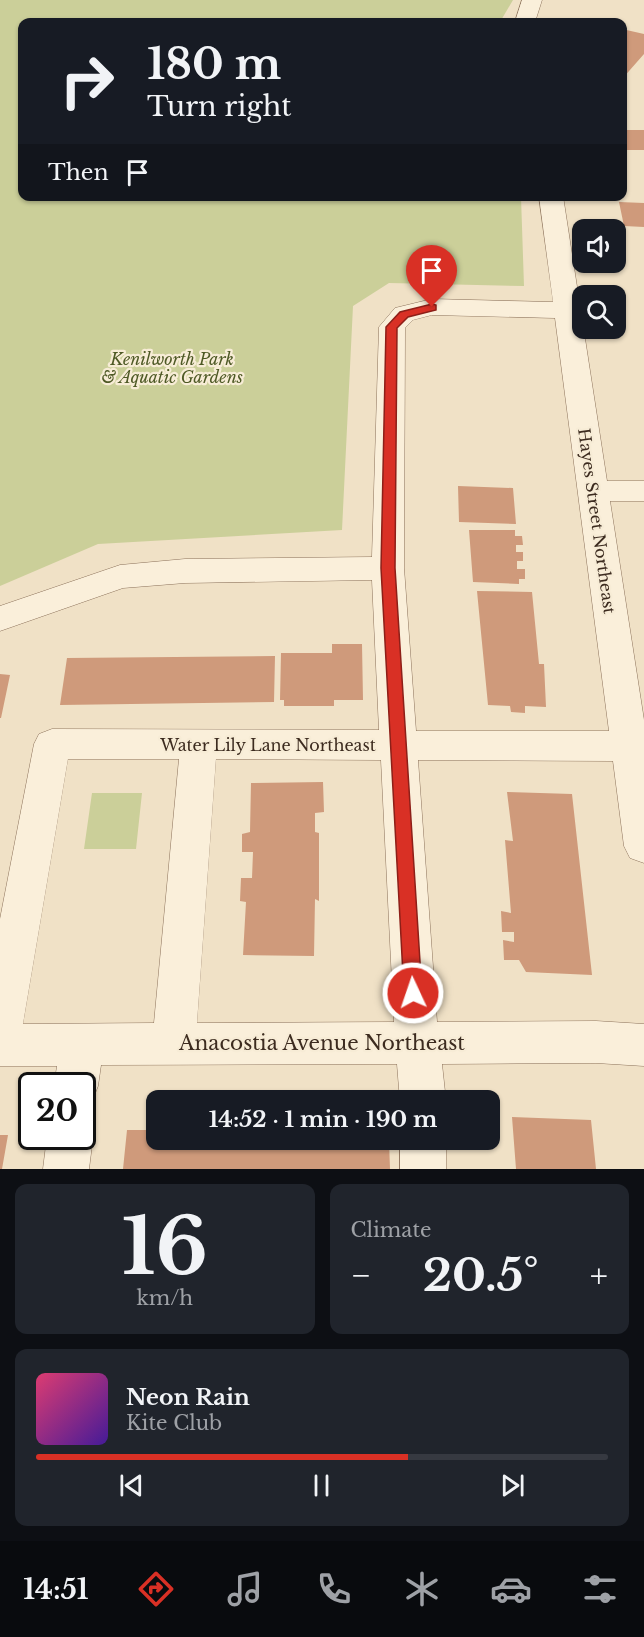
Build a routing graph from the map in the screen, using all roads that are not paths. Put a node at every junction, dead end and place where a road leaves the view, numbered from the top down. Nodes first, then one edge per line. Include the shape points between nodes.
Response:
1 (532, 0) edge
2 (526, 18) edge
3 (552, 201) edge
4 (568, 310) junction
5 (593, 491) junction
6 (644, 491) edge
7 (388, 568) junction
8 (0, 619) edge
9 (199, 745) junction
10 (400, 745) junction
11 (628, 746) junction
12 (644, 846) edge
13 (0, 1032) edge
14 (417, 1042) junction
15 (174, 1043) junction
16 (0, 1045) edge
17 (644, 1045) edge
18 (79, 1065) edge
19 (422, 1090) edge
20 (68, 1150) edge
21 (423, 1150) edge
22 (66, 1169) edge
23 (423, 1169) edge

1 - 2 street
3 - 4 street, Hayes Street Northeast
4 - 5 street, Hayes Street Northeast
4 - 7 street via 432,307 404,314 392,327
5 - 6 street
5 - 11 street, Hayes Street Northeast
7 - 8 street via 185,571 120,577
7 - 10 street
9 - 10 street, Water Lily Lane Northeast
9 - 13 street, Water Lily Lane Northeast via 52,744
9 - 15 street
10 - 11 street, Water Lily Lane Northeast
10 - 14 street
11 - 12 street, Hayes Street Northeast
14 - 15 street, Anacostia Avenue Northeast
14 - 17 street, Anacostia Avenue Northeast
14 - 19 street
15 - 18 street, Anacostia Avenue Northeast
16 - 18 street, Anacostia Avenue Northeast
20 - 22 street
21 - 23 street

